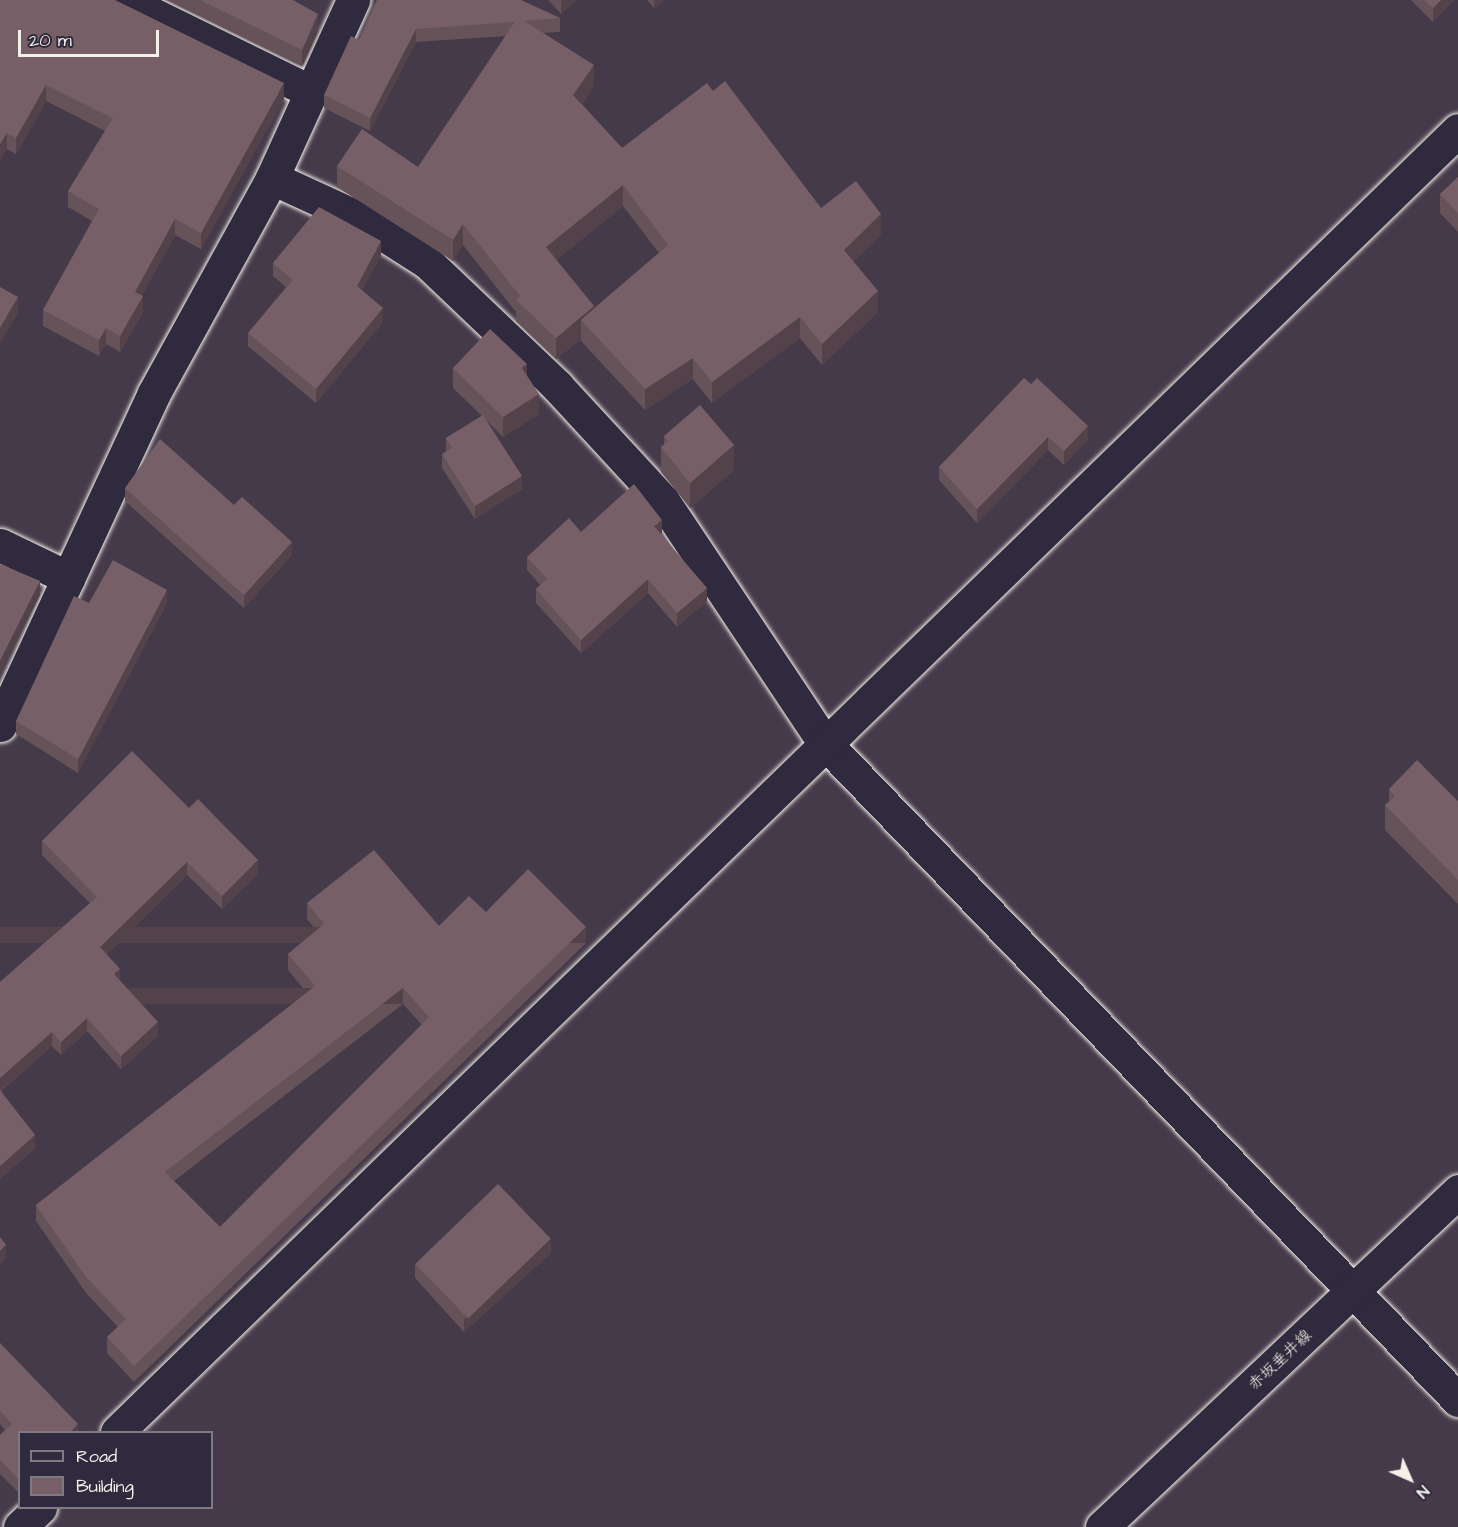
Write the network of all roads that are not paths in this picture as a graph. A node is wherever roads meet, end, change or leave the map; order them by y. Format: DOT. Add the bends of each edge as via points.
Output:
graph roads {
  1 [pos="124,0"];
  2 [pos="353,0"];
  3 [pos="312,92"];
  4 [pos="1458,130"];
  5 [pos="272,178"];
  6 [pos="0,545"];
  7 [pos="69,578"];
  8 [pos="0,725"];
  9 [pos="825,742"];
  10 [pos="1458,1191"];
  11 [pos="1353,1292"];
  12 [pos="1458,1400"];
  13 [pos="118,1431"];
  14 [pos="39,1509"];
  15 [pos="20,1527"];
  16 [pos="1102,1527"];
  1 -- 3 [label="street"];
  2 -- 3 [label="street"];
  3 -- 5 [label="street"];
  4 -- 9 [label="street"];
  5 -- 7 [label="street" via="154,393"];
  5 -- 9 [label="street" via="355,216 427,262 557,386 663,501"];
  6 -- 7 [label="street"];
  7 -- 8 [label="street"];
  9 -- 11 [label="street"];
  9 -- 13 [label="street"];
  10 -- 11 [label="street, 赤坂垂井線"];
  11 -- 12 [label="street"];
  11 -- 16 [label="street, 赤坂垂井線"];
  14 -- 15 [label="street"];
}
